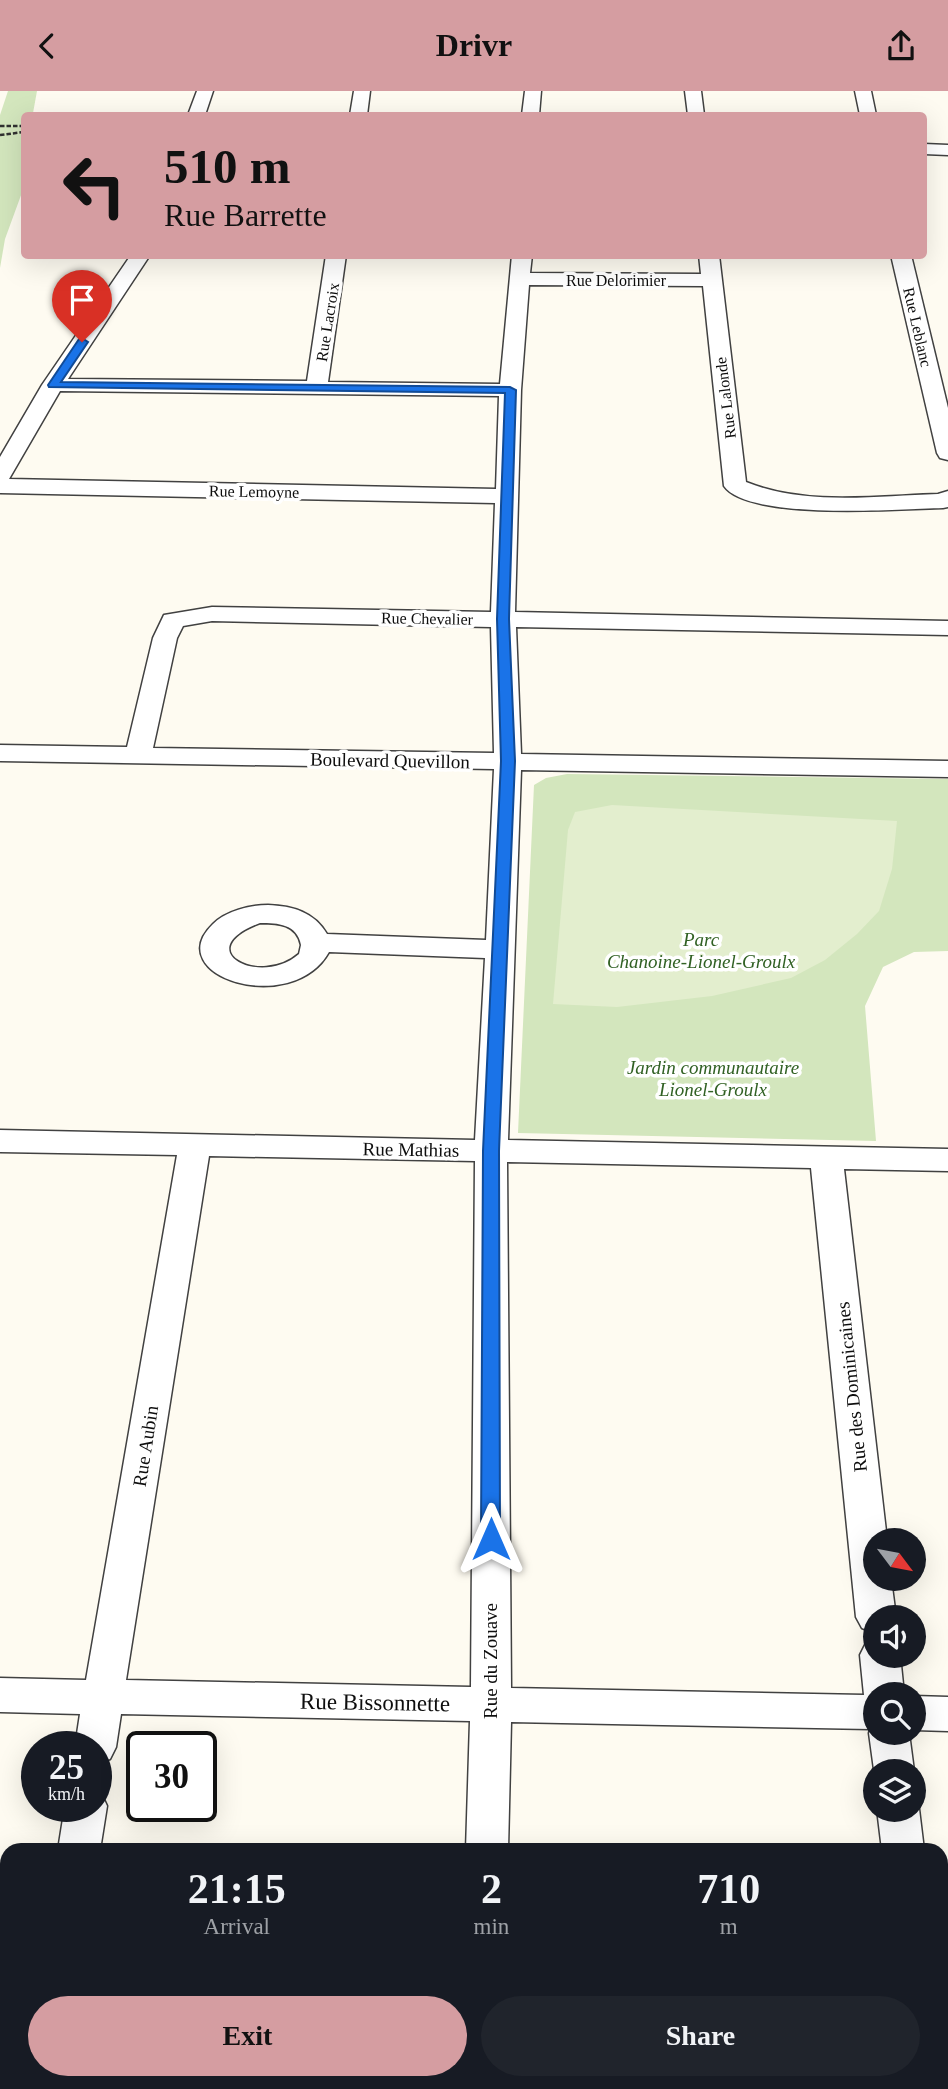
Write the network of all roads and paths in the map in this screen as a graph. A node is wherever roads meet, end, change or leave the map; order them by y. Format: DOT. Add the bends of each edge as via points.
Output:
graph roads {
  1 [pos="205,91"];
  2 [pos="362,91"];
  3 [pos="533,91"];
  4 [pos="693,91"];
  5 [pos="863,91"];
  6 [pos="199,112"];
  7 [pos="359,112"];
  8 [pos="531,112"];
  9 [pos="696,112"];
  10 [pos="867,112"];
  11 [pos="0,126"];
  12 [pos="21,127"];
  13 [pos="21,132"];
  14 [pos="927,133"];
  15 [pos="948,133"];
  16 [pos="0,135"];
  17 [pos="927,149"];
  18 [pos="948,150"];
  19 [pos="138,259"];
  20 [pos="336,259"];
  21 [pos="709,259"];
  22 [pos="902,259"];
  23 [pos="521,267"];
  24 [pos="711,280"];
  25 [pos="53,385"];
  26 [pos="317,389"];
  27 [pos="510,390"];
  28 [pos="947,445"];
  29 [pos="0,476"];
  30 [pos="0,486"];
  31 [pos="507,496"];
  32 [pos="948,498"];
  33 [pos="503,619"];
  34 [pos="948,628"];
  35 [pos="0,753"];
  36 [pos="138,755"];
  37 [pos="508,761"];
  38 [pos="948,769"];
  39 [pos="317,943"];
  40 [pos="500,949"];
  41 [pos="0,1141"];
  42 [pos="195,1145"];
  43 [pos="491,1151"];
  44 [pos="826,1158"];
  45 [pos="948,1160"];
  46 [pos="875,1605"];
  47 [pos="0,1695"];
  48 [pos="103,1697"];
  49 [pos="491,1705"];
  50 [pos="863,1712"];
  51 [pos="926,1713"];
  52 [pos="948,1714"];
  53 [pos="98,1731"];
  54 [pos="83,1822"];
  55 [pos="900,1822"];
  56 [pos="80,1843"];
  57 [pos="486,1843"];
  58 [pos="902,1843"];
  1 -- 6 [label="street"];
  2 -- 7 [label="street"];
  3 -- 8 [label="street"];
  4 -- 9 [label="street"];
  5 -- 10 [label="street"];
  11 -- 12 [label="path"];
  13 -- 16 [label="path"];
  14 -- 15 [label="street"];
  17 -- 18 [label="street"];
  19 -- 25 [label="street"];
  20 -- 26 [label="street, Rue Lacroix"];
  21 -- 24 [label="street, Rue Lalonde"];
  22 -- 28 [label="street, Rue Leblanc"];
  23 -- 24 [label="street, Rue Delorimier"];
  23 -- 27 [label="street, Rue du Zouave"];
  24 -- 32 [label="street, Rue Lalonde" via="735,487 787,504"];
  25 -- 26 [label="street"];
  25 -- 29 [label="street"];
  26 -- 27 [label="street"];
  27 -- 31 [label="street, Rue du Zouave"];
  30 -- 31 [label="street, Rue Lemoyne"];
  31 -- 33 [label="street, Rue du Zouave"];
  33 -- 34 [label="street, Rue Chevalier"];
  33 -- 36 [label="street, Rue Chevalier" via="212,614 173,621"];
  33 -- 37 [label="street, Rue du Zouave"];
  35 -- 36 [label="street, Boulevard Quevillon"];
  36 -- 37 [label="street, Boulevard Quevillon"];
  37 -- 38 [label="street, Boulevard Quevillon"];
  37 -- 40 [label="street, Rue du Zouave"];
  39 -- 40 [label="street"];
  40 -- 43 [label="street, Rue du Zouave"];
  41 -- 42 [label="street, Rue Mathias"];
  42 -- 43 [label="street, Rue Mathias"];
  42 -- 48 [label="street, Rue Aubin"];
  43 -- 44 [label="street, Rue Mathias"];
  43 -- 49 [label="street, Rue du Zouave"];
  44 -- 45 [label="street, Rue Mathias"];
  44 -- 46 [label="street, Rue des Dominicaines"];
  47 -- 48 [label="street, Rue Bissonnette"];
  48 -- 49 [label="street, Rue Bissonnette"];
  48 -- 53 [label="street, Rue Aubin"];
  49 -- 50 [label="street, Rue Bissonnette"];
  49 -- 57 [label="street, Rue du Zouave"];
  51 -- 52 [label="street"];
  54 -- 56 [label="street"];
  55 -- 58 [label="street"];
}
